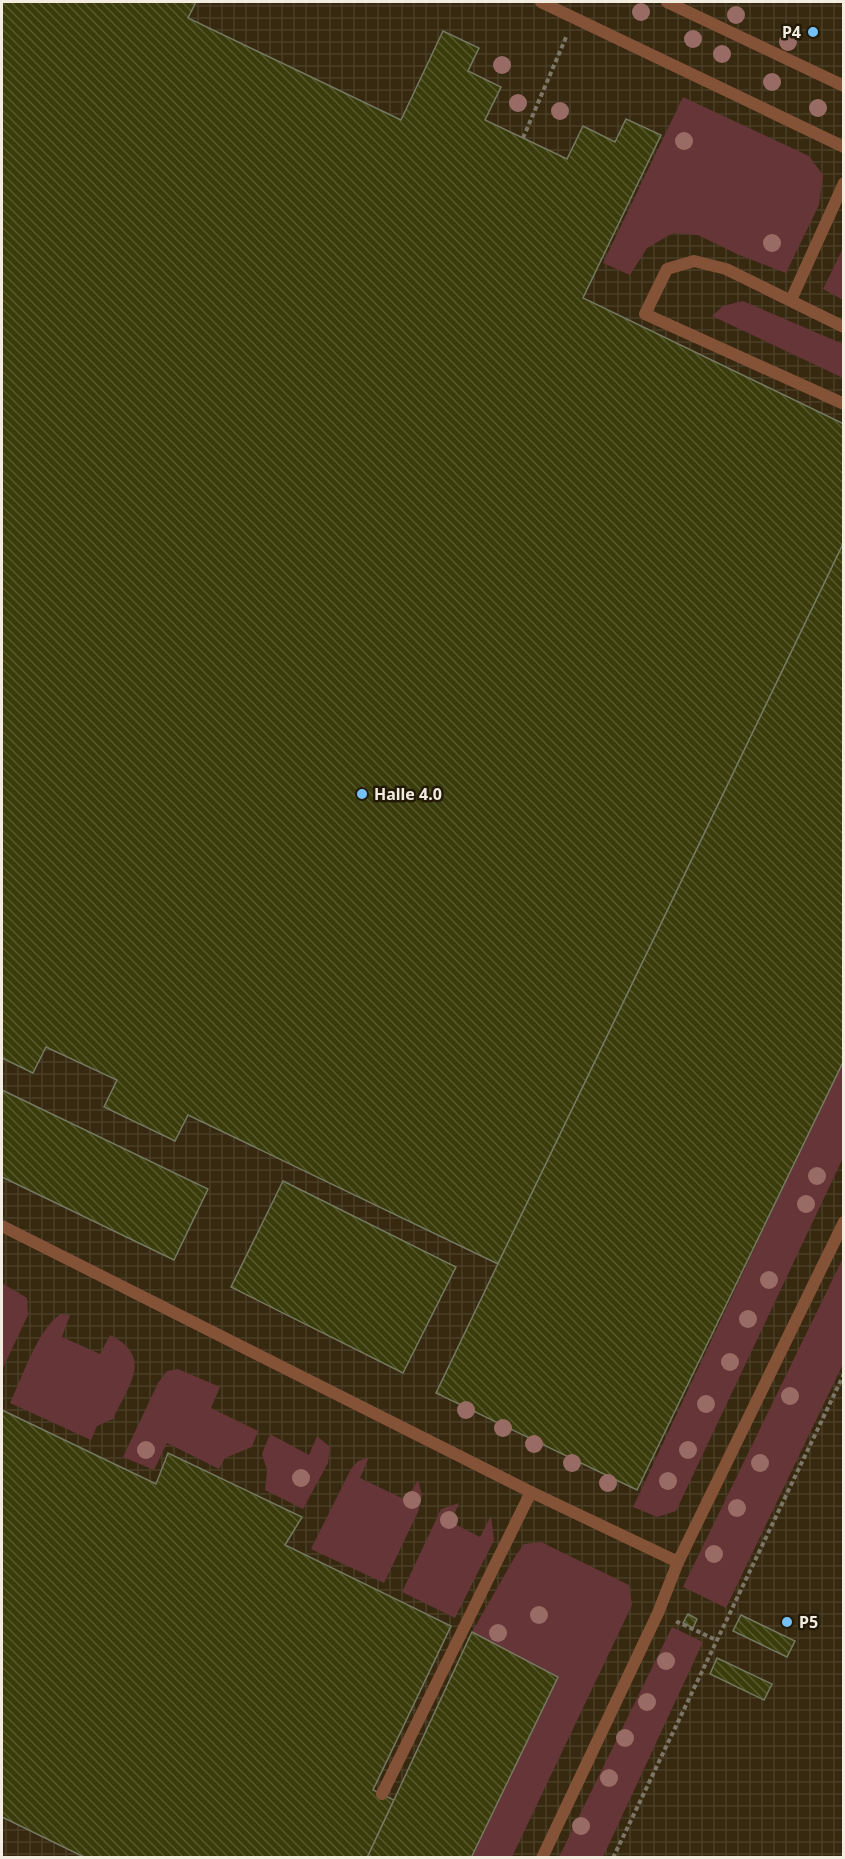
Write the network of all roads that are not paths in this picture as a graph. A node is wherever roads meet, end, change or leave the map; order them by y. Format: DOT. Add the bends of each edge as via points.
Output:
graph roads {
  1 [pos="541,2"];
  2 [pos="667,2"];
  3 [pos="843,86"];
  4 [pos="843,147"];
  5 [pos="843,183"];
  6 [pos="791,300"];
  7 [pos="843,327"];
  8 [pos="843,404"];
  9 [pos="843,1222"];
  10 [pos="2,1226"];
  11 [pos="531,1492"];
  12 [pos="678,1562"];
  13 [pos="382,1794"];
  14 [pos="542,1857"];
  1 -- 4 [label="lane"];
  2 -- 3 [label="lane"];
  5 -- 6 [label="lane"];
  6 -- 7 [label="lane"];
  6 -- 8 [label="lane" via="726,269 694,261 667,269 645,314"];
  9 -- 12 [label="lane"];
  10 -- 11 [label="lane"];
  11 -- 12 [label="lane"];
  11 -- 13 [label="lane"];
  12 -- 14 [label="lane" via="658,1613"];
}
